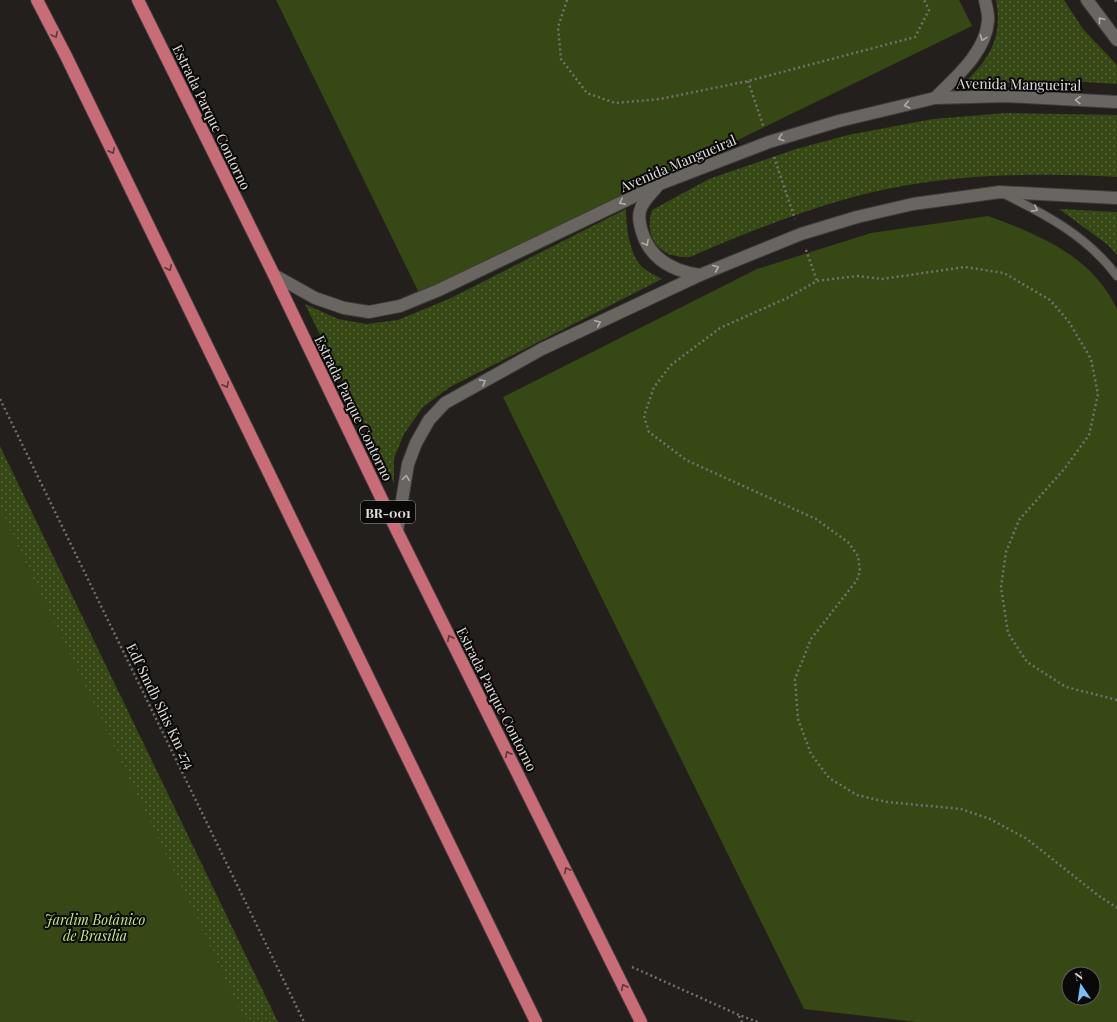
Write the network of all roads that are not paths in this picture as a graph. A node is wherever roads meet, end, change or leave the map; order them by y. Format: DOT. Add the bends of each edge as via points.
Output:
graph roads {
  1 [pos="36,0"];
  2 [pos="138,0"];
  3 [pos="985,0"];
  4 [pos="1087,0"];
  5 [pos="1117,40"];
  6 [pos="935,98"];
  7 [pos="1117,102"];
  8 [pos="660,184"];
  9 [pos="1000,192"];
  10 [pos="1117,198"];
  11 [pos="700,274"];
  12 [pos="274,275"];
  13 [pos="1117,276"];
  14 [pos="396,530"];
  15 [pos="536,1022"];
  16 [pos="641,1022"];
  1 -- 15 [label="highway, one-way" via="66,56"];
  2 -- 12 [label="highway, Estrada Parque Contorno / BR-001"];
  3 -- 6 [label="street, one-way" via="988,21 982,42 968,67"];
  5 -- 4 [label="street, one-way"];
  7 -- 6 [label="street, Avenida Mangueiral, one-way" via="1006,96"];
  6 -- 8 [label="street, Avenida Mangueiral, one-way" via="839,121 769,142"];
  8 -- 11 [label="street, one-way" via="640,209 639,218 644,238 659,260 684,273"];
  8 -- 12 [label="street, Avenida Mangueiral, one-way" via="440,290 400,306 369,312 344,308 315,298"];
  9 -- 10 [label="street"];
  11 -- 9 [label="street, one-way" via="801,234 857,217 913,204"];
  9 -- 13 [label="lane, one-way" via="1057,222 1105,261"];
  14 -- 11 [label="street, one-way" via="408,464 416,443 429,420 445,403 542,349"];
  12 -- 14 [label="highway, Estrada Parque Contorno / BR-001"];
  16 -- 14 [label="highway, Estrada Parque Contorno / BR-001, one-way"];
}
